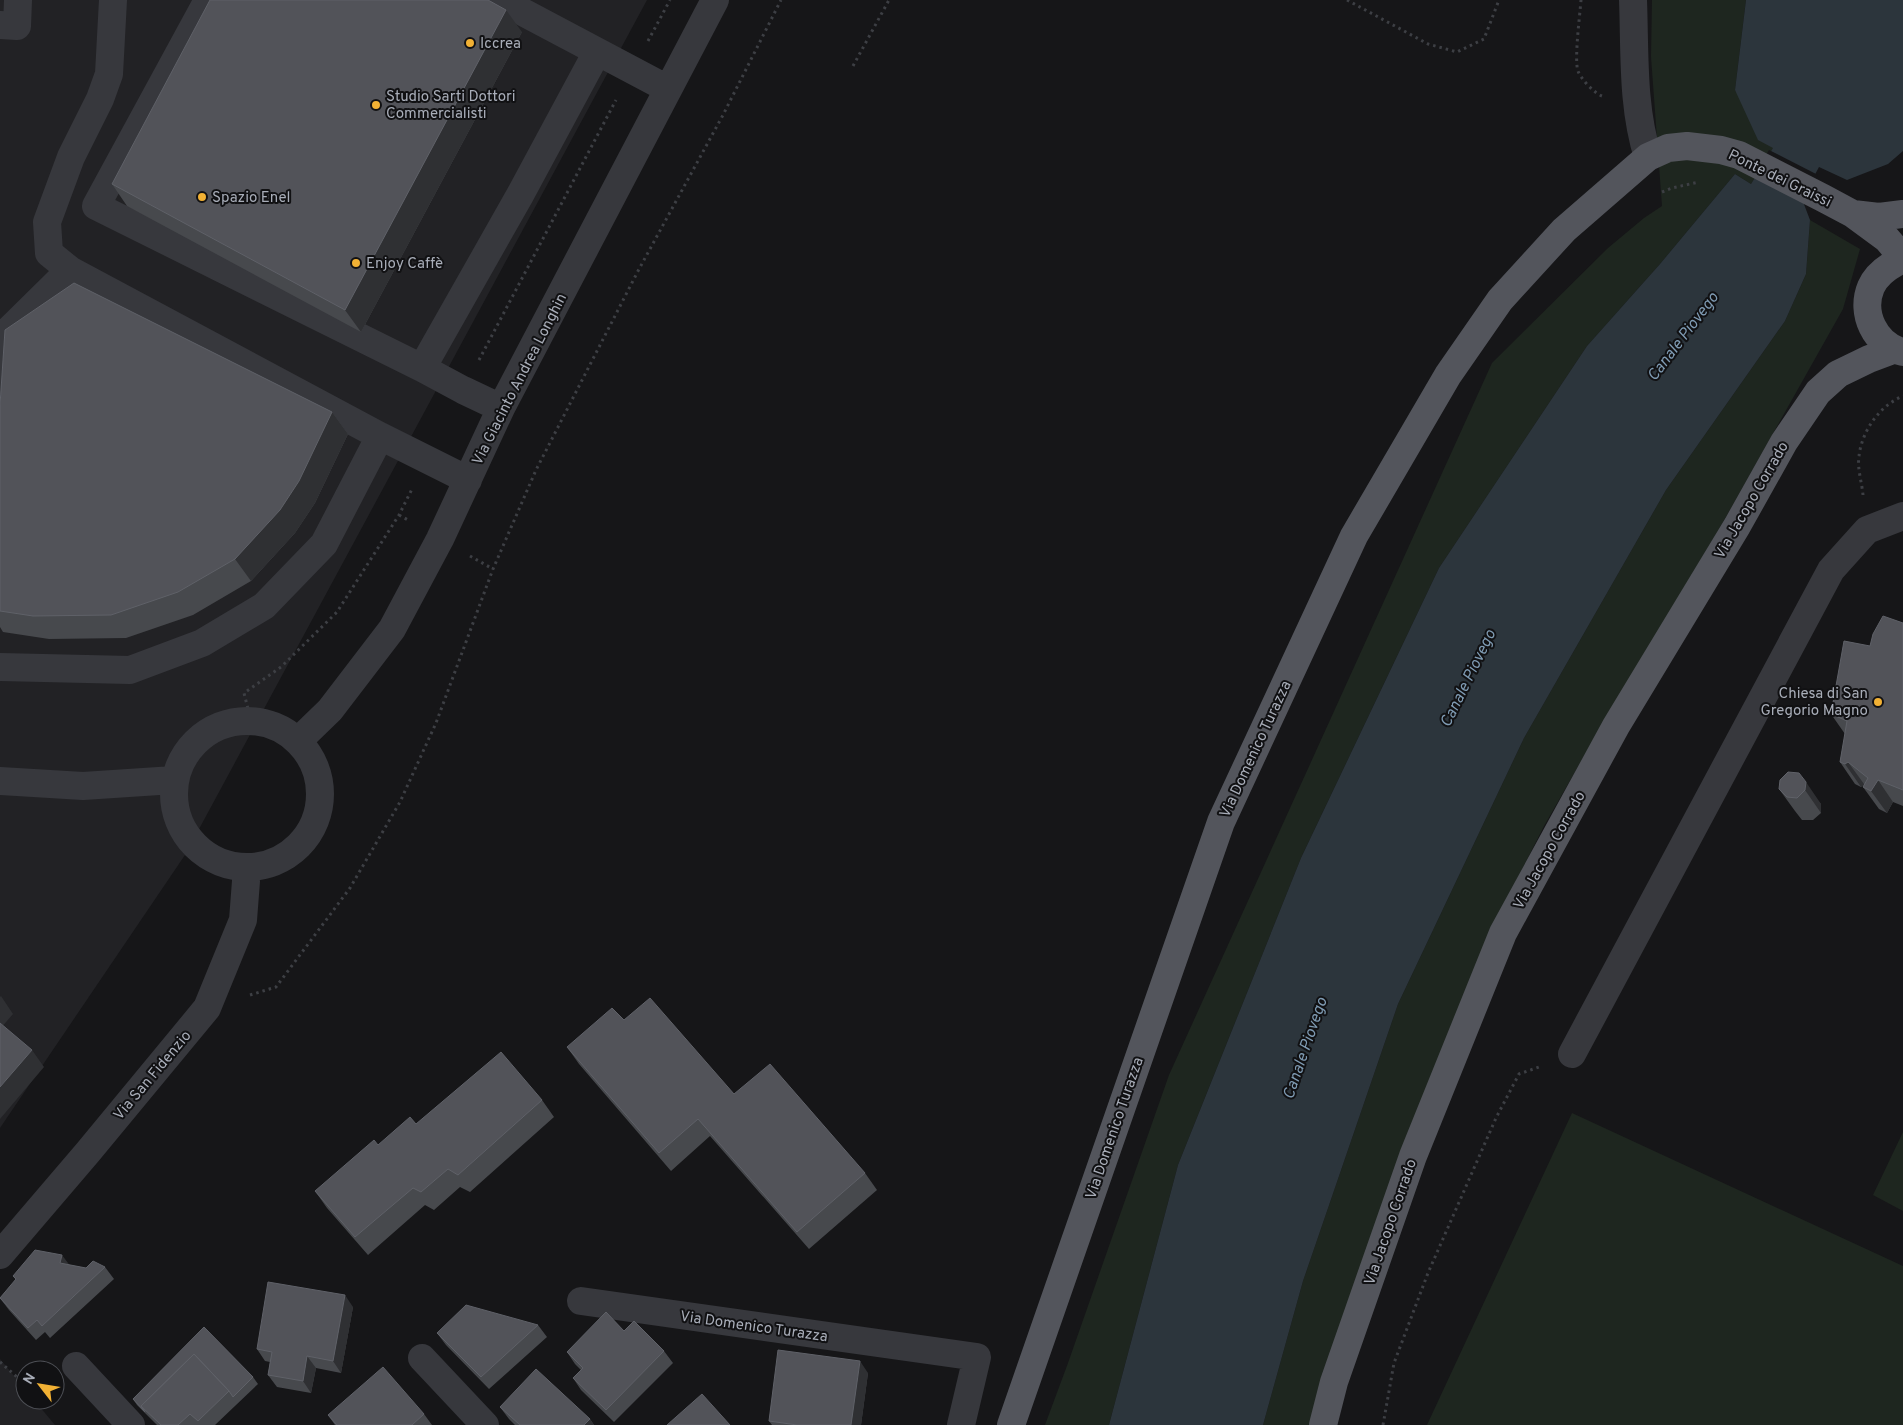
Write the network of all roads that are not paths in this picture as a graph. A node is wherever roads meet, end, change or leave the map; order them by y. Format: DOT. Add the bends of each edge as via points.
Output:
graph roads {
  1 [pos="18,0"];
  2 [pos="113,0"];
  3 [pos="208,0"];
  4 [pos="500,0"];
  5 [pos="715,0"];
  6 [pos="1633,0"];
  7 [pos="0,25"];
  8 [pos="597,52"];
  9 [pos="668,89"];
  10 [pos="1648,157"];
  11 [pos="1853,214"];
  12 [pos="1903,214"];
  13 [pos="1903,259"];
  14 [pos="70,270"];
  15 [pos="1898,351"];
  16 [pos="422,368"];
  17 [pos="2,404"];
  18 [pos="501,408"];
  19 [pos="380,436"];
  20 [pos="468,480"];
  21 [pos="1903,516"];
  22 [pos="0,667"];
  23 [pos="298,741"];
  24 [pos="174,780"];
  25 [pos="0,781"];
  26 [pos="247,868"];
  27 [pos="1572,1054"];
  28 [pos="0,1254"];
  29 [pos="581,1302"];
  30 [pos="422,1358"];
  31 [pos="76,1366"];
  32 [pos="482,1424"];
  33 [pos="131,1425"];
  34 [pos="961,1425"];
  35 [pos="1011,1425"];
  36 [pos="1322,1425"];
  1 -- 7 [label="street" via="17,26"];
  2 -- 14 [label="street" via="108,74 100,99 70,157 47,222 49,253"];
  3 -- 16 [label="street" via="96,206"];
  4 -- 8 [label="street"];
  5 -- 9 [label="street, Via Giacinto Andrea Longhin"];
  6 -- 10 [label="street" via="1641,135"];
  8 -- 9 [label="street"];
  8 -- 16 [label="street"];
  9 -- 18 [label="street, Via Giacinto Andrea Longhin"];
  10 -- 11 [label="main road, Ponte dei Graissi" via="1668,148 1686,146 1739,155"];
  10 -- 35 [label="main road, Via Domenico Turazza" via="1564,230 1500,300 1448,375 1354,536 1221,822"];
  11 -- 12 [label="main road, Ponte dei Graissi" via="1880,217"];
  11 -- 13 [label="main road, Ponte dei Graissi" via="1887,239"];
  13 -- 15 [label="main road, Ponte dei Graissi" via="1879,274 1871,286 1868,301 1873,329 1881,341"];
  14 -- 17 [label="street" via="4,335"];
  14 -- 19 [label="street"];
  15 -- 36 [label="main road, Via Jacopo Corrado" via="1868,359 1838,374 1818,392 1784,442 1616,726 1504,933 1413,1156"];
  16 -- 18 [label="street"];
  18 -- 20 [label="street, Via Giacinto Andrea Longhin"];
  19 -- 20 [label="street"];
  19 -- 22 [label="street" via="324,544 264,606 202,643 130,670"];
  20 -- 23 [label="street, Via Giacinto Andrea Longhin" via="392,629 330,710"];
  21 -- 27 [label="street" via="1867,530 1831,570"];
  23 -- 24 [label="street" via="276,726 250,721 225,724 202,736 184,755"];
  23 -- 26 [label="street" via="312,760 320,784 319,809 310,833 293,852 271,863"];
  24 -- 25 [label="street" via="83,786"];
  24 -- 26 [label="street" via="173,801 179,822 190,841 212,858"];
  26 -- 28 [label="street, Via San Fidenzio" via="243,920 207,1008"];
  29 -- 34 [label="street, Via Domenico Turazza" via="977,1357"];
  30 -- 32 [label="street"];
  31 -- 33 [label="street"];
}
